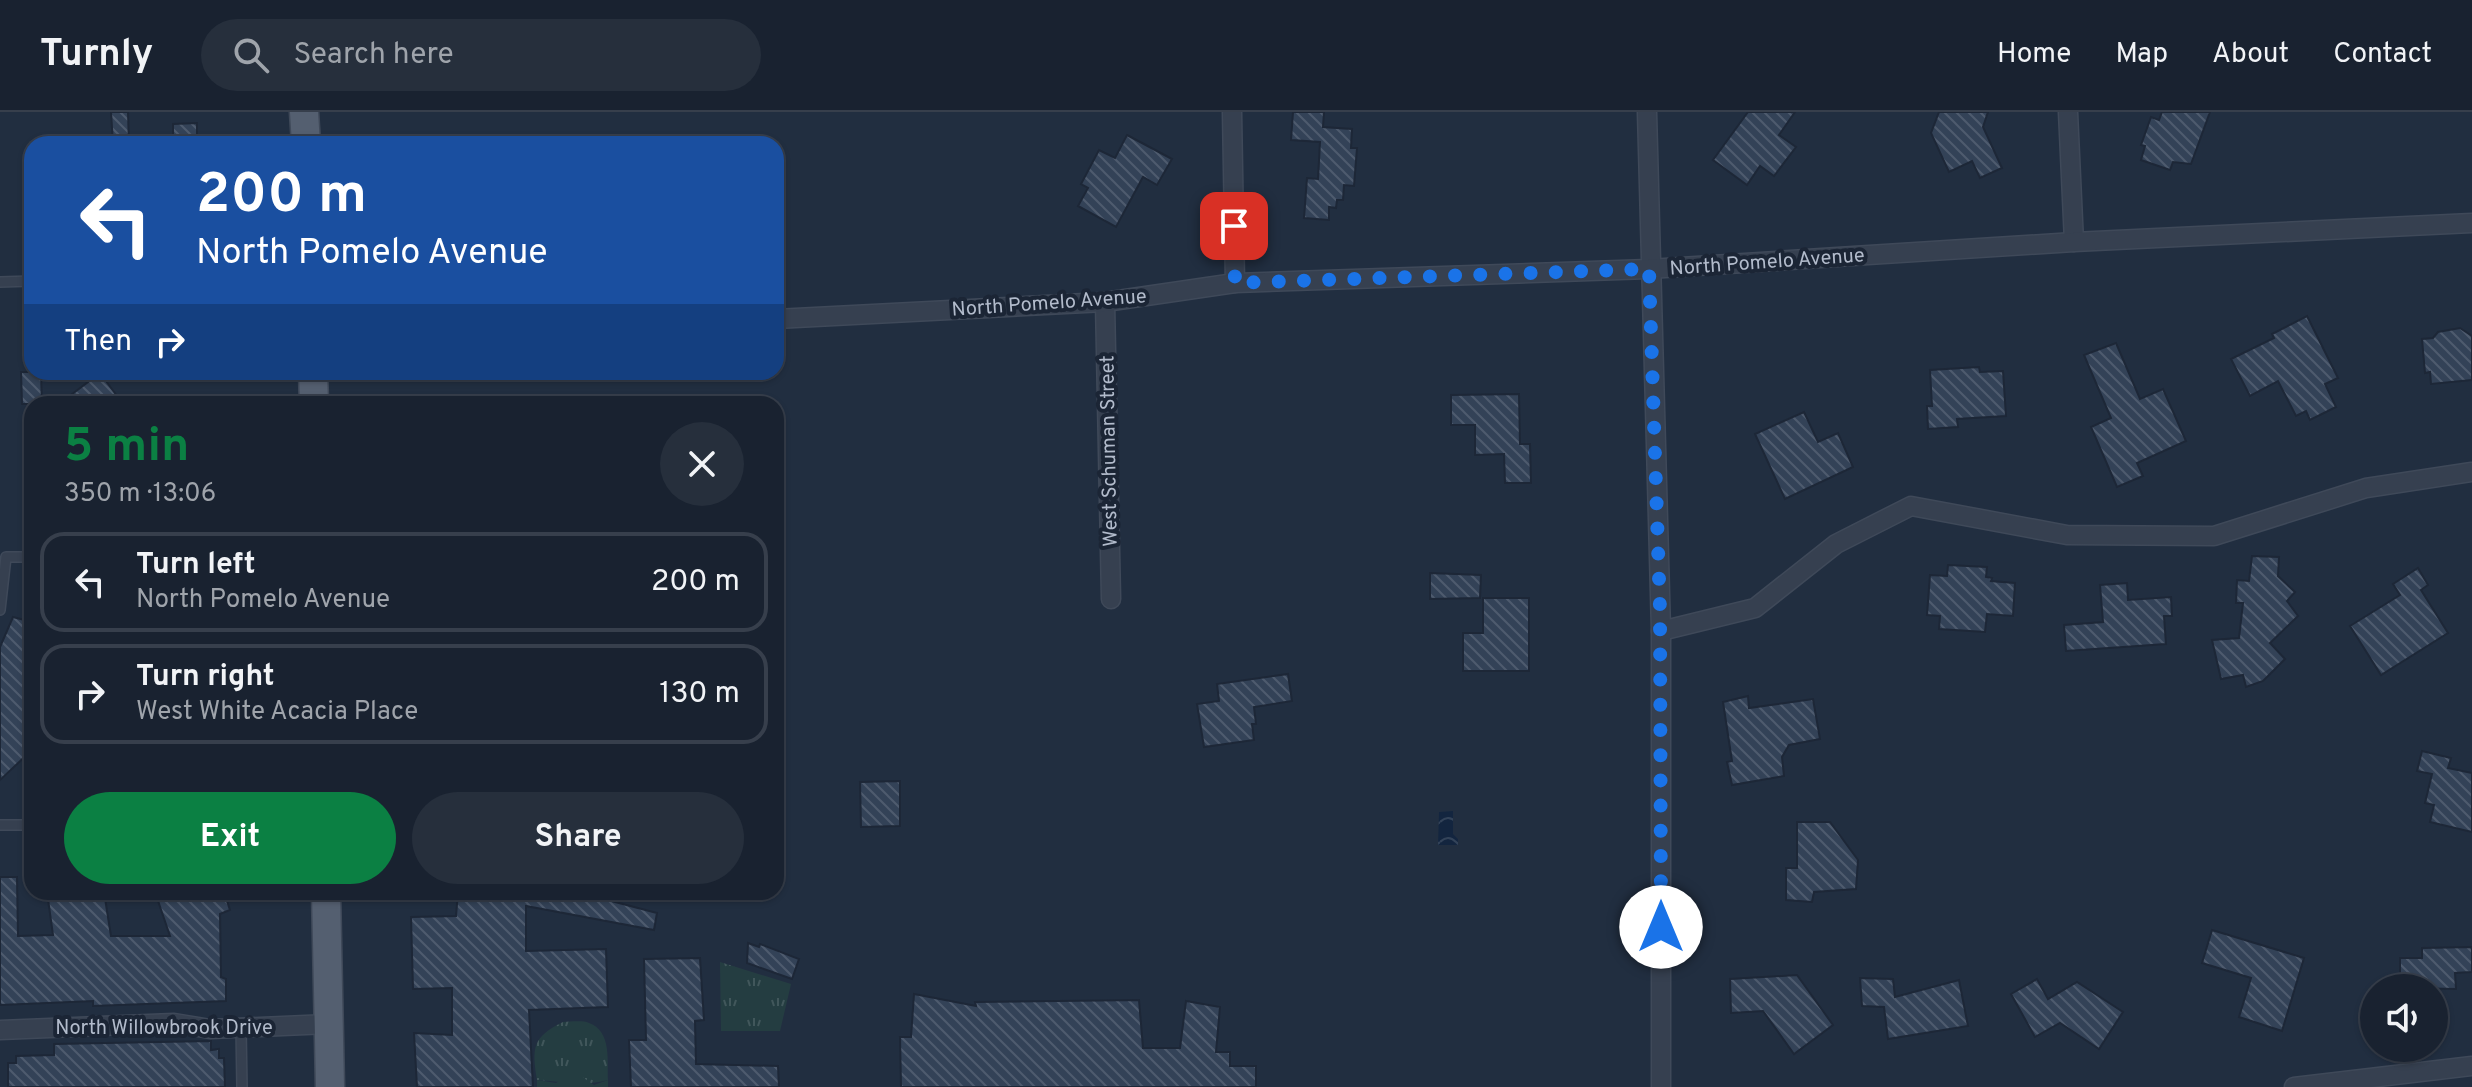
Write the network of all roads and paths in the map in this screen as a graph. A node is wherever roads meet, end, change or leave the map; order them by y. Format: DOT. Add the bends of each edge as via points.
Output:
graph roads {
  1 [pos="304,112"];
  2 [pos="1232,112"];
  3 [pos="1647,112"];
  4 [pos="2068,112"];
  5 [pos="306,136"];
  6 [pos="2472,223"];
  7 [pos="2074,242"];
  8 [pos="1649,269"];
  9 [pos="24,281"];
  10 [pos="0,282"];
  11 [pos="1235,283"];
  12 [pos="1105,302"];
  13 [pos="784,319"];
  14 [pos="2472,472"];
  15 [pos="24,557"];
  16 [pos="1111,599"];
  17 [pos="0,610"];
  18 [pos="1661,631"];
  19 [pos="0,825"];
  20 [pos="24,825"];
  21 [pos="326,900"];
  22 [pos="329,1024"];
  23 [pos="241,1028"];
  24 [pos="0,1030"];
  25 [pos="2472,1066"];
  26 [pos="242,1087"];
  27 [pos="330,1087"];
  28 [pos="1661,1087"];
  29 [pos="2294,1087"];
  1 -- 5 [label="main road"];
  2 -- 11 [label="street"];
  3 -- 8 [label="street"];
  4 -- 7 [label="street"];
  6 -- 7 [label="street, North Pomelo Avenue"];
  7 -- 8 [label="street, North Pomelo Avenue"];
  8 -- 11 [label="street, North Pomelo Avenue"];
  8 -- 18 [label="street"];
  9 -- 10 [label="lane"];
  11 -- 12 [label="street, North Pomelo Avenue"];
  12 -- 13 [label="street, North Pomelo Avenue"];
  12 -- 16 [label="street, West Schuman Street"];
  14 -- 18 [label="street" via="2366,488 2214,536 2067,535 1911,506 1836,544 1755,608"];
  15 -- 17 [label="lane" via="6,557"];
  18 -- 28 [label="street"];
  19 -- 20 [label="lane"];
  21 -- 22 [label="main road"];
  22 -- 23 [label="street, North Willowbrook Drive"];
  22 -- 27 [label="main road"];
  23 -- 24 [label="street, North Willowbrook Drive" via="174,1023"];
  23 -- 26 [label="lane"];
  25 -- 29 [label="street"];
}
